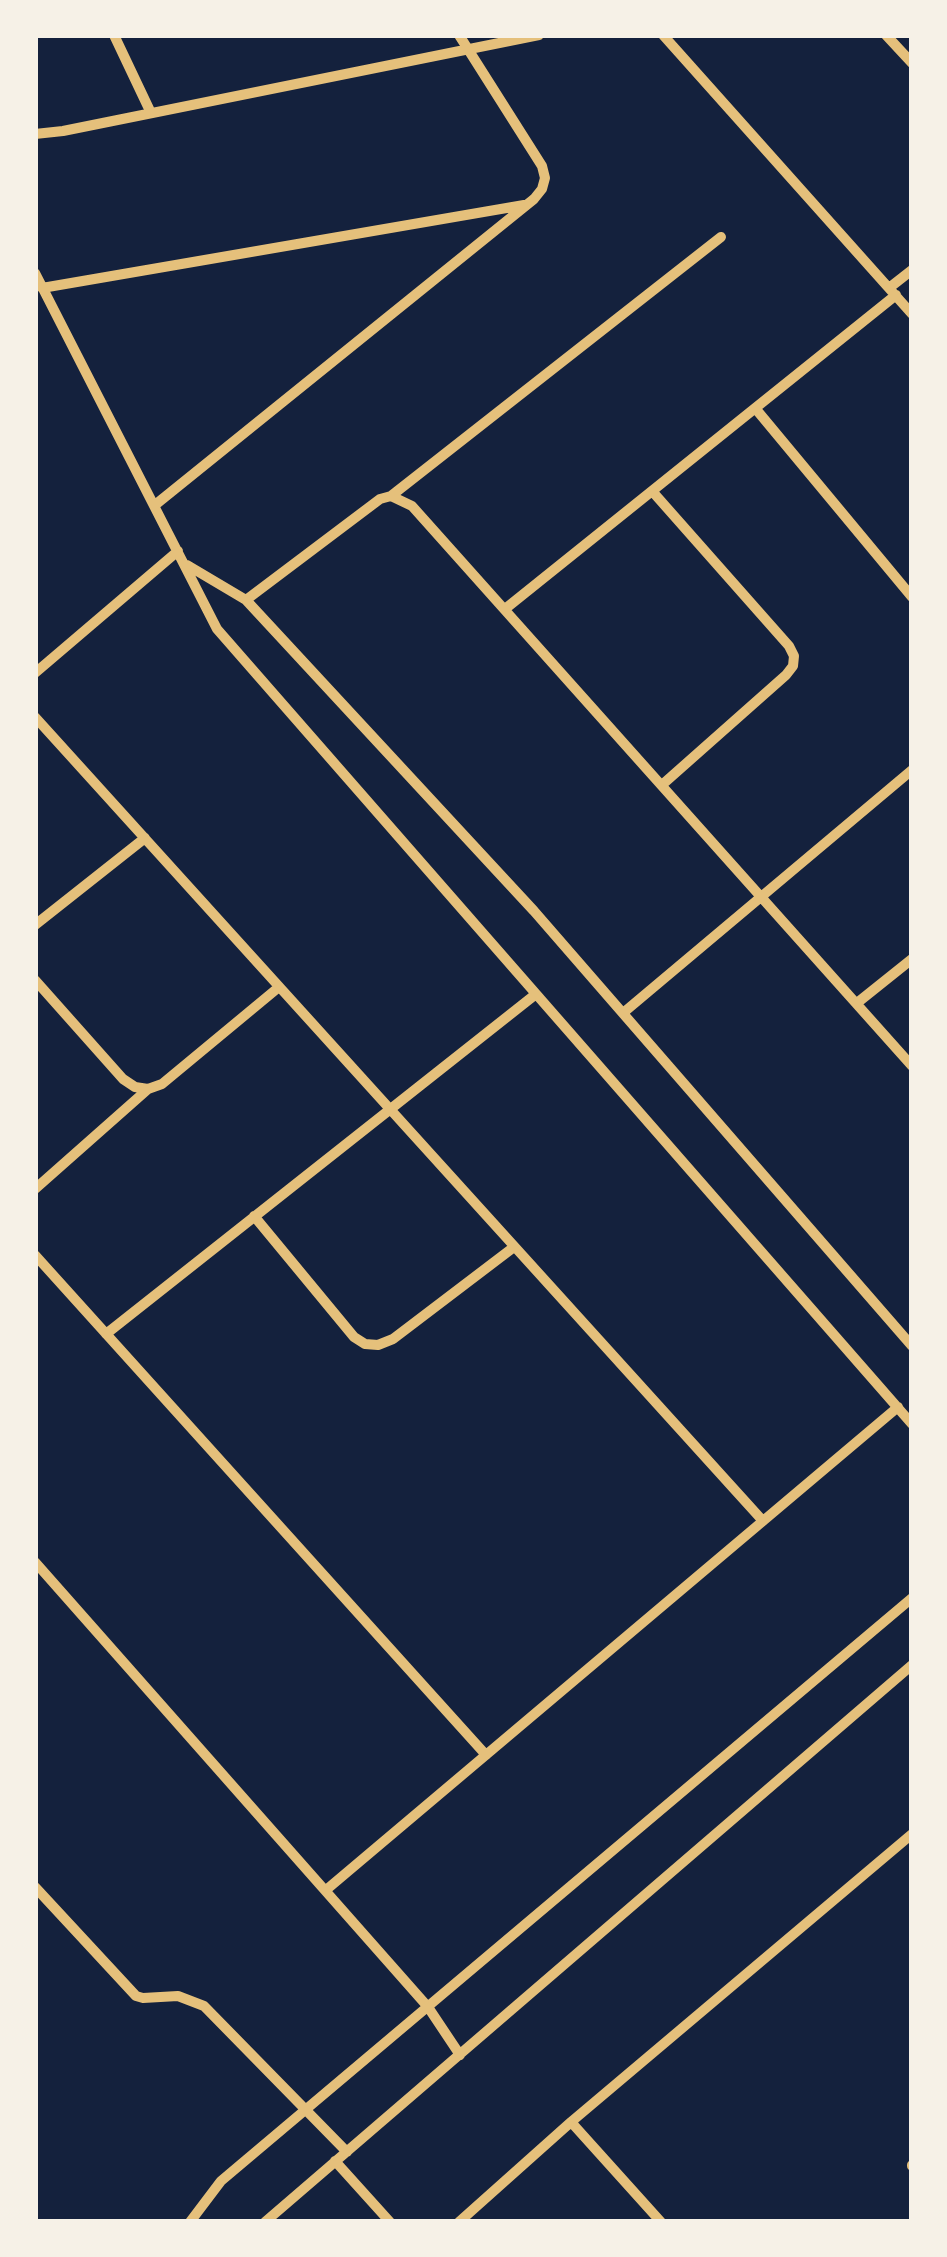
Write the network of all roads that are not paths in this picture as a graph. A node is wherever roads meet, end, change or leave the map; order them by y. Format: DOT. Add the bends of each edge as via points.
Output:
graph roads {
  1 [pos="114,35"];
  2 [pos="459,35"];
  3 [pos="539,35"];
  4 [pos="664,35"];
  5 [pos="886,35"];
  6 [pos="470,49"];
  7 [pos="912,64"];
  8 [pos="150,113"];
  9 [pos="35,134"];
  10 [pos="528,204"];
  11 [pos="721,238"];
  12 [pos="912,270"];
  13 [pos="35,273"];
  14 [pos="42,288"];
  15 [pos="892,292"];
  16 [pos="912,314"];
  17 [pos="755,408"];
  18 [pos="652,491"];
  19 [pos="391,496"];
  20 [pos="155,505"];
  21 [pos="178,551"];
  22 [pos="186,565"];
  23 [pos="912,597"];
  24 [pos="246,600"];
  25 [pos="505,609"];
  26 [pos="35,672"];
  27 [pos="35,717"];
  28 [pos="912,770"];
  29 [pos="662,784"];
  30 [pos="145,838"];
  31 [pos="763,896"];
  32 [pos="35,926"];
  33 [pos="912,959"];
  34 [pos="35,980"];
  35 [pos="280,987"];
  36 [pos="536,994"];
  37 [pos="857,1003"];
  38 [pos="623,1013"];
  39 [pos="912,1066"];
  40 [pos="148,1088"];
  41 [pos="388,1108"];
  42 [pos="35,1189"];
  43 [pos="254,1216"];
  44 [pos="514,1247"];
  45 [pos="35,1255"];
  46 [pos="106,1334"];
  47 [pos="912,1346"];
  48 [pos="898,1407"];
  49 [pos="912,1424"];
  50 [pos="763,1521"];
  51 [pos="35,1562"];
  52 [pos="912,1598"];
  53 [pos="912,1665"];
  54 [pos="486,1755"];
  55 [pos="912,1834"];
  56 [pos="35,1888"];
  57 [pos="326,1890"];
  58 [pos="428,2006"];
  59 [pos="460,2055"];
  60 [pos="306,2112"];
  61 [pos="570,2122"];
  62 [pos="347,2152"];
  63 [pos="335,2161"];
  64 [pos="190,2222"];
  65 [pos="265,2222"];
  66 [pos="390,2222"];
  67 [pos="459,2222"];
  68 [pos="661,2222"];
  1 -- 8 [label="street"];
  2 -- 6 [label="street"];
  3 -- 6 [label="street"];
  4 -- 15 [label="street"];
  5 -- 7 [label="street"];
  6 -- 8 [label="street"];
  6 -- 10 [label="street" via="542,166 542,188"];
  8 -- 9 [label="street"];
  10 -- 14 [label="street"];
  10 -- 20 [label="street"];
  11 -- 19 [label="street"];
  12 -- 15 [label="street"];
  13 -- 14 [label="street"];
  14 -- 20 [label="street"];
  15 -- 16 [label="street"];
  15 -- 17 [label="street"];
  17 -- 18 [label="street"];
  17 -- 23 [label="street"];
  18 -- 25 [label="street"];
  18 -- 29 [label="street" via="794,656 786,675"];
  19 -- 24 [label="street"];
  19 -- 25 [label="street" via="412,506"];
  20 -- 21 [label="street"];
  21 -- 22 [label="street"];
  21 -- 26 [label="street"];
  22 -- 24 [label="street"];
  22 -- 36 [label="street" via="218,629"];
  24 -- 38 [label="street"];
  25 -- 29 [label="street"];
  27 -- 30 [label="street"];
  28 -- 31 [label="street"];
  29 -- 31 [label="street"];
  30 -- 32 [label="street"];
  30 -- 35 [label="street"];
  31 -- 37 [label="street"];
  31 -- 38 [label="street"];
  33 -- 37 [label="street"];
  34 -- 40 [label="street" via="123,1079"];
  35 -- 40 [label="street" via="162,1084"];
  35 -- 41 [label="street"];
  36 -- 41 [label="street"];
  36 -- 48 [label="street"];
  37 -- 39 [label="street"];
  38 -- 47 [label="street"];
  40 -- 42 [label="street"];
  41 -- 43 [label="street"];
  41 -- 44 [label="street"];
  43 -- 44 [label="street" via="365,1344 393,1339"];
  43 -- 46 [label="street"];
  44 -- 50 [label="street"];
  45 -- 46 [label="street"];
  46 -- 54 [label="street"];
  48 -- 49 [label="street"];
  48 -- 50 [label="street"];
  50 -- 54 [label="street"];
  51 -- 57 [label="street"];
  52 -- 58 [label="street"];
  53 -- 59 [label="street"];
  54 -- 57 [label="street"];
  55 -- 61 [label="street"];
  56 -- 60 [label="street" via="128,1990 204,2006"];
  57 -- 58 [label="street"];
  58 -- 59 [label="street"];
  58 -- 60 [label="street"];
  59 -- 62 [label="street"];
  60 -- 62 [label="street"];
  60 -- 64 [label="street" via="221,2181"];
  61 -- 67 [label="street"];
  61 -- 68 [label="street"];
  62 -- 63 [label="street"];
  63 -- 65 [label="street"];
  63 -- 66 [label="street"];
}
